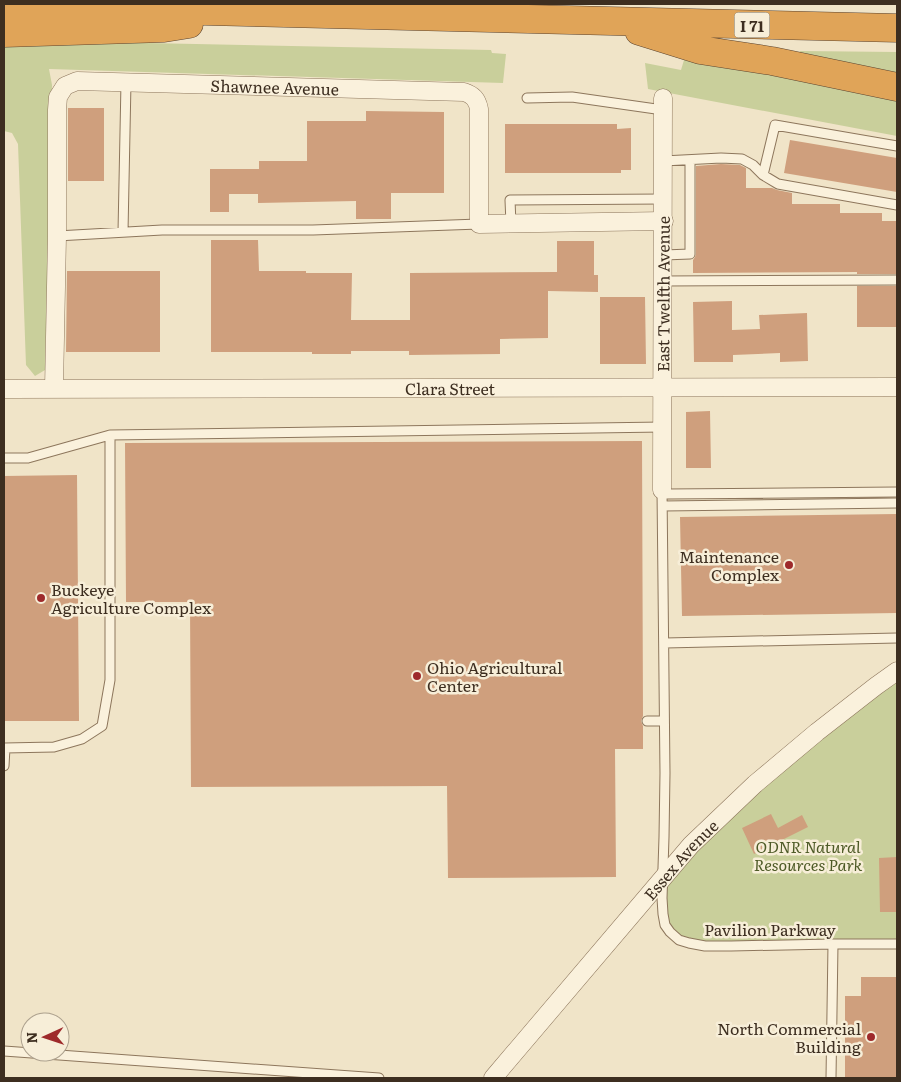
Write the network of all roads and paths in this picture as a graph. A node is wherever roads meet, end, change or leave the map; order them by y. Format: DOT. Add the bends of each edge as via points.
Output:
graph roads {
  1 [pos="4,6"];
  2 [pos="256,12"];
  3 [pos="607,21"];
  4 [pos="897,28"];
  5 [pos="4,33"];
  6 [pos="126,82"];
  7 [pos="897,87"];
  8 [pos="527,98"];
  9 [pos="663,104"];
  10 [pos="897,146"];
  11 [pos="690,160"];
  12 [pos="663,161"];
  13 [pos="763,175"];
  14 [pos="664,199"];
  15 [pos="897,205"];
  16 [pos="664,221"];
  17 [pos="479,224"];
  18 [pos="511,224"];
  19 [pos="123,232"];
  20 [pos="57,236"];
  21 [pos="664,255"];
  22 [pos="664,280"];
  23 [pos="897,280"];
  24 [pos="897,387"];
  25 [pos="54,388"];
  26 [pos="663,388"];
  27 [pos="4,389"];
  28 [pos="663,427"];
  29 [pos="110,435"];
  30 [pos="4,458"];
  31 [pos="897,492"];
  32 [pos="662,498"];
  33 [pos="897,503"];
  34 [pos="897,638"];
  35 [pos="665,643"];
  36 [pos="897,671"];
  37 [pos="647,721"];
  38 [pos="664,721"];
  39 [pos="4,748"];
  40 [pos="4,766"];
  41 [pos="662,881"];
  42 [pos="833,944"];
  43 [pos="897,944"];
  44 [pos="4,1051"];
  45 [pos="379,1078"];
  46 [pos="492,1078"];
  47 [pos="831,1078"];
  1 -- 2 [label="highway, I 71"];
  2 -- 3 [label="highway, I 71"];
  2 -- 5 [label="highway" via="164,28"];
  3 -- 4 [label="highway, I 71"];
  3 -- 7 [label="highway" via="700,50"];
  6 -- 17 [label="street, Shawnee Avenue" via="464,92 472,95 479,109"];
  6 -- 19 [label="lane"];
  6 -- 20 [label="street, Shawnee Avenue" via="77,81 65,86 58,97"];
  8 -- 9 [label="lane" via="572,97"];
  9 -- 12 [label="street, East Twelfth Avenue"];
  10 -- 13 [label="lane" via="775,125"];
  11 -- 12 [label="lane"];
  11 -- 13 [label="lane" via="742,159"];
  11 -- 21 [label="lane" via="690,254"];
  12 -- 14 [label="street, East Twelfth Avenue"];
  13 -- 15 [label="lane" via="778,184"];
  14 -- 16 [label="street, East Twelfth Avenue"];
  14 -- 18 [label="lane" via="510,200"];
  16 -- 18 [label="street"];
  16 -- 21 [label="street, East Twelfth Avenue"];
  17 -- 18 [label="street"];
  17 -- 19 [label="lane"];
  19 -- 20 [label="lane"];
  20 -- 25 [label="street, Shawnee Avenue"];
  21 -- 22 [label="street, East Twelfth Avenue"];
  22 -- 23 [label="lane"];
  22 -- 26 [label="street, East Twelfth Avenue"];
  24 -- 26 [label="street, Clara Street"];
  25 -- 26 [label="street, Clara Street"];
  25 -- 27 [label="street, Clara Street"];
  26 -- 28 [label="street, East Twelfth Avenue"];
  28 -- 29 [label="lane"];
  28 -- 32 [label="street, East Twelfth Avenue"];
  29 -- 30 [label="lane" via="28,458"];
  29 -- 39 [label="lane" via="110,680 102,726 82,739 54,747"];
  31 -- 32 [label="lane" via="668,494"];
  32 -- 33 [label="lane"];
  32 -- 35 [label="lane, Pavilion Parkway"];
  34 -- 35 [label="lane"];
  35 -- 38 [label="lane, Pavilion Parkway"];
  36 -- 41 [label="street, Essex Avenue" via="816,732 755,784 691,845"];
  37 -- 38 [label="lane"];
  38 -- 41 [label="lane, Pavilion Parkway"];
  39 -- 40 [label="lane"];
  41 -- 42 [label="lane, Pavilion Parkway" via="665,925 679,940 689,944"];
  41 -- 46 [label="street, Essex Avenue"];
  42 -- 43 [label="lane, Pavilion Parkway"];
  42 -- 47 [label="lane"];
  44 -- 45 [label="lane"];
}
